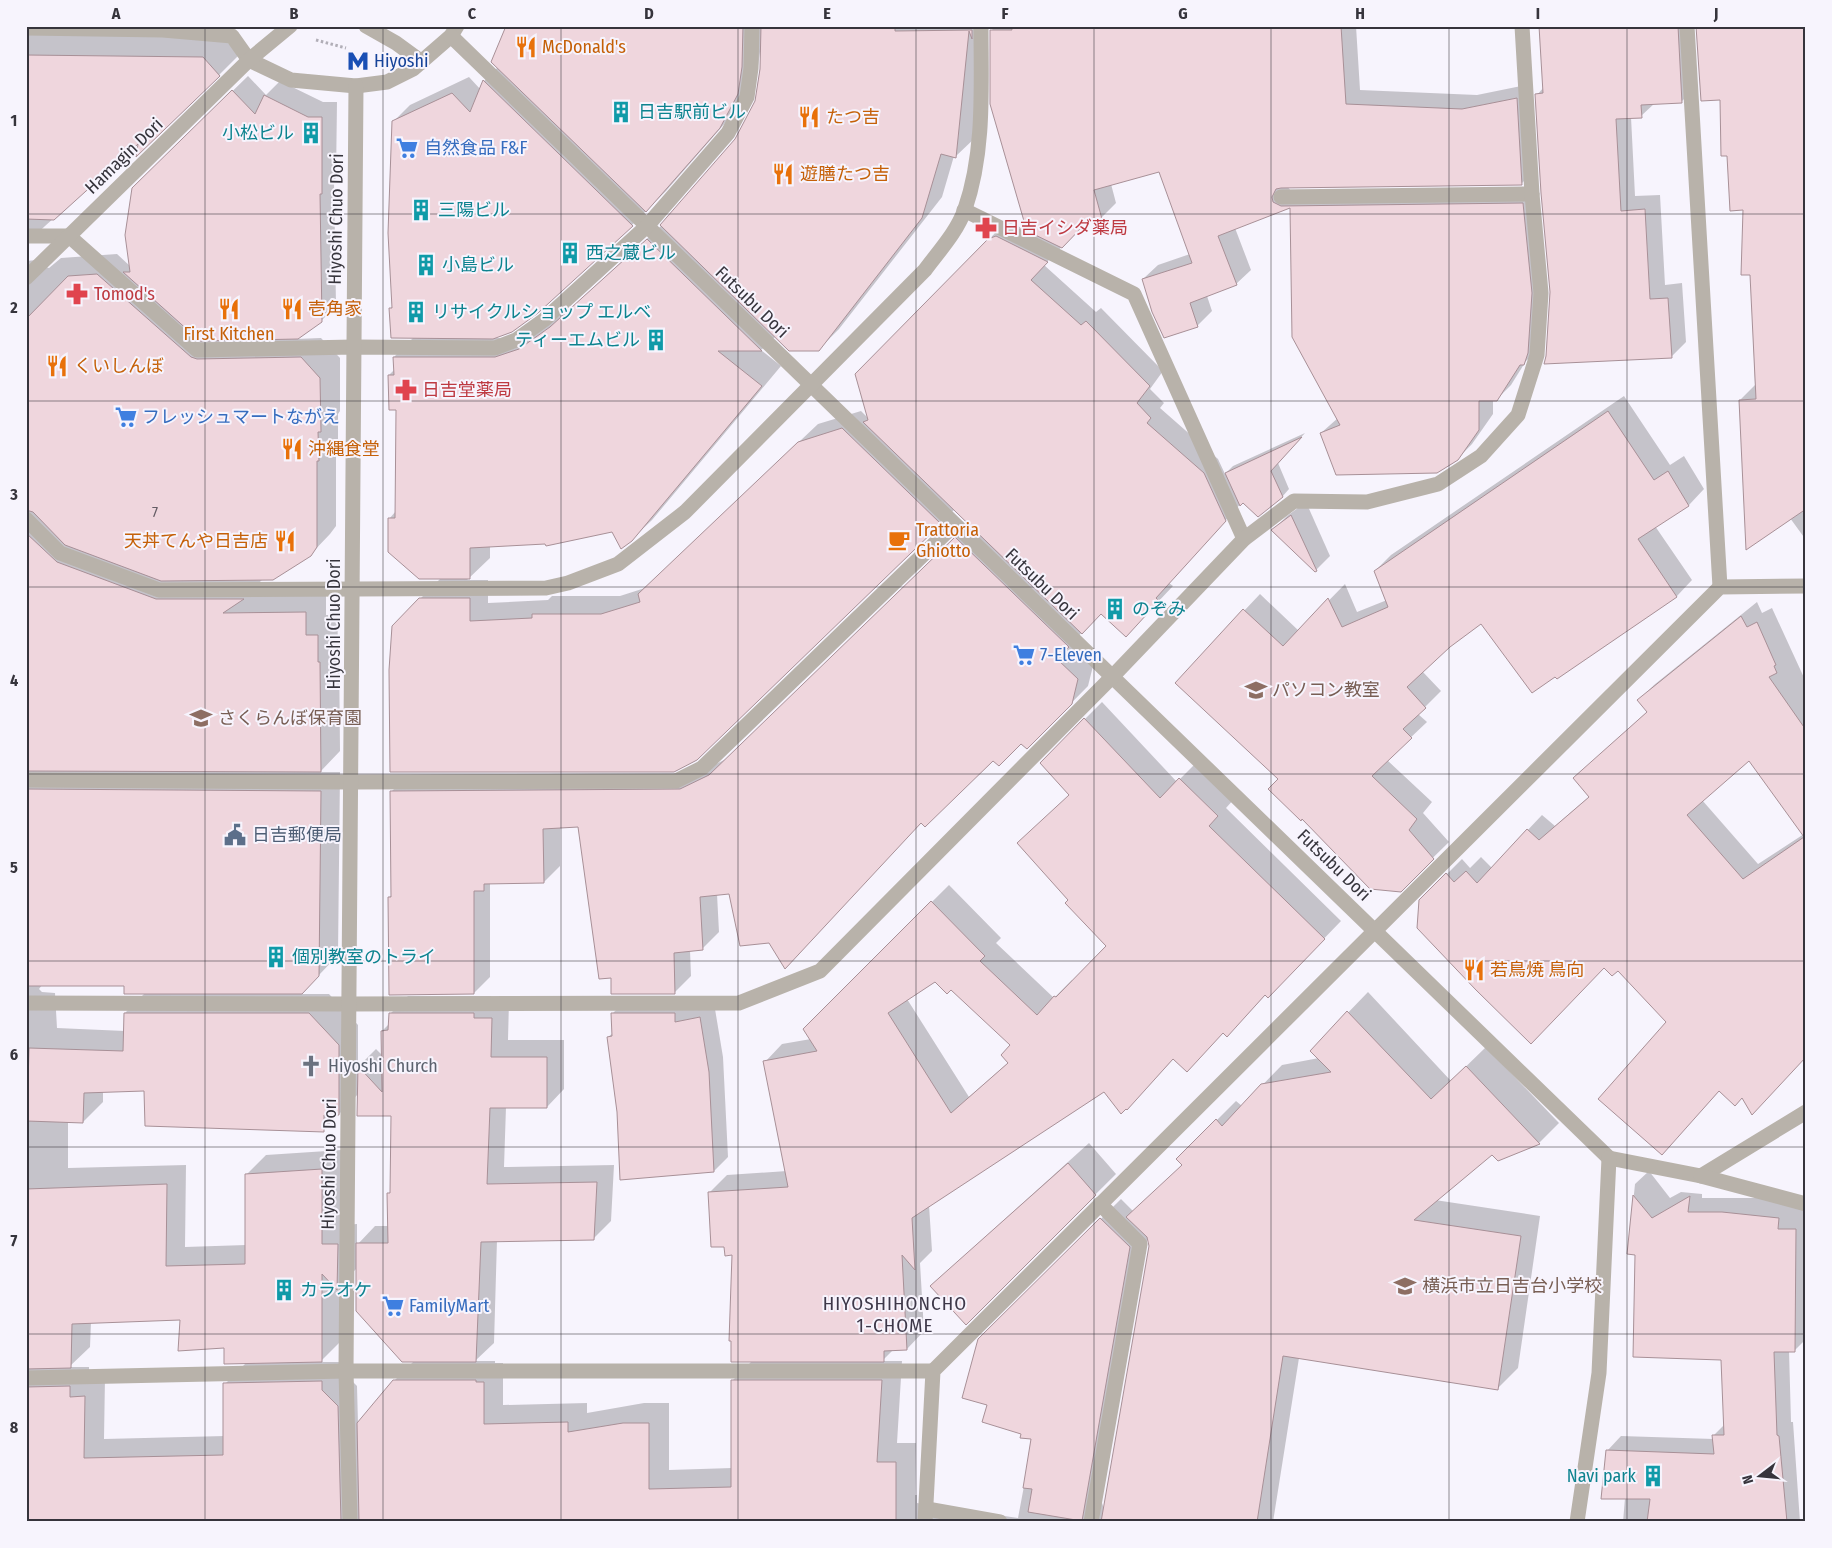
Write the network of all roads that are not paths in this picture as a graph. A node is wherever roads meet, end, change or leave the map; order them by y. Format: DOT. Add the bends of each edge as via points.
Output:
graph roads {
  1 [pos="290,26"];
  2 [pos="366,26"];
  3 [pos="752,26"];
  4 [pos="981,26"];
  5 [pos="1522,26"];
  6 [pos="1687,26"];
  7 [pos="26,28"];
  8 [pos="454,31"];
  9 [pos="249,60"];
  10 [pos="422,62"];
  11 [pos="356,86"];
  12 [pos="1532,194"];
  13 [pos="1281,197"];
  14 [pos="964,210"];
  15 [pos="647,226"];
  16 [pos="26,236"];
  17 [pos="69,236"];
  18 [pos="26,278"];
  19 [pos="354,347"];
  20 [pos="810,384"];
  21 [pos="26,519"];
  22 [pos="954,525"];
  23 [pos="1244,539"];
  24 [pos="1806,586"];
  25 [pos="1720,587"];
  26 [pos="353,588"];
  27 [pos="1112,677"];
  28 [pos="26,780"];
  29 [pos="351,782"];
  30 [pos="1376,930"];
  31 [pos="26,1003"];
  32 [pos="350,1004"];
  33 [pos="1806,1112"];
  34 [pos="1609,1158"];
  35 [pos="1701,1176"];
  36 [pos="1100,1204"];
  37 [pos="1806,1204"];
  38 [pos="346,1371"];
  39 [pos="933,1371"];
  40 [pos="26,1378"];
  41 [pos="926,1515"];
  42 [pos="350,1522"];
  43 [pos="1000,1522"];
  44 [pos="1091,1522"];
  45 [pos="1577,1522"];
  1 -- 9 [label="street, Hamagin Dori"];
  2 -- 10 [label="street"];
  3 -- 15 [label="street" via="747,97 728,133"];
  4 -- 14 [label="street" via="980,122 975,168"];
  5 -- 12 [label="street"];
  6 -- 25 [label="street"];
  7 -- 9 [label="street" via="163,30 232,36"];
  8 -- 10 [label="street"];
  8 -- 15 [label="street, Futsubu Dori"];
  9 -- 11 [label="street" via="291,80"];
  9 -- 17 [label="street, Hamagin Dori"];
  10 -- 11 [label="street" via="387,82"];
  11 -- 19 [label="street, Hiyoshi Chuo Dori"];
  12 -- 13 [label="street"];
  12 -- 23 [label="street" via="1541,293 1537,355 1518,415 1481,456 1438,484 1367,502 1294,501"];
  14 -- 20 [label="street" via="948,240 925,270"];
  14 -- 23 [label="street" via="1134,294"];
  15 -- 19 [label="street" via="544,320 516,340 495,348"];
  15 -- 20 [label="street, Futsubu Dori"];
  16 -- 17 [label="street"];
  17 -- 18 [label="street, Hamagin Dori"];
  17 -- 19 [label="street" via="197,350"];
  19 -- 26 [label="street, Hiyoshi Chuo Dori"];
  20 -- 22 [label="street, Futsubu Dori"];
  20 -- 26 [label="street" via="685,512 618,564 546,588"];
  21 -- 26 [label="street" via="60,553 159,590"];
  22 -- 27 [label="street, Futsubu Dori"];
  22 -- 29 [label="street" via="702,768 676,781"];
  23 -- 27 [label="street"];
  24 -- 25 [label="street"];
  25 -- 30 [label="street"];
  26 -- 29 [label="street, Hiyoshi Chuo Dori"];
  27 -- 30 [label="street, Futsubu Dori"];
  27 -- 32 [label="street" via="820,971 739,1003"];
  28 -- 29 [label="street"];
  29 -- 32 [label="street, Hiyoshi Chuo Dori"];
  30 -- 34 [label="street, Futsubu Dori"];
  30 -- 36 [label="street"];
  31 -- 32 [label="street"];
  32 -- 38 [label="street, Hiyoshi Chuo Dori"];
  33 -- 35 [label="street"];
  34 -- 35 [label="street"];
  34 -- 45 [label="street" via="1599,1373"];
  35 -- 37 [label="street"];
  36 -- 39 [label="street"];
  36 -- 44 [label="street" via="1140,1244"];
  38 -- 39 [label="street"];
  38 -- 40 [label="street"];
  38 -- 42 [label="street, Hiyoshi Chuo Dori"];
  39 -- 41 [label="street"];
  41 -- 43 [label="street"];
}
